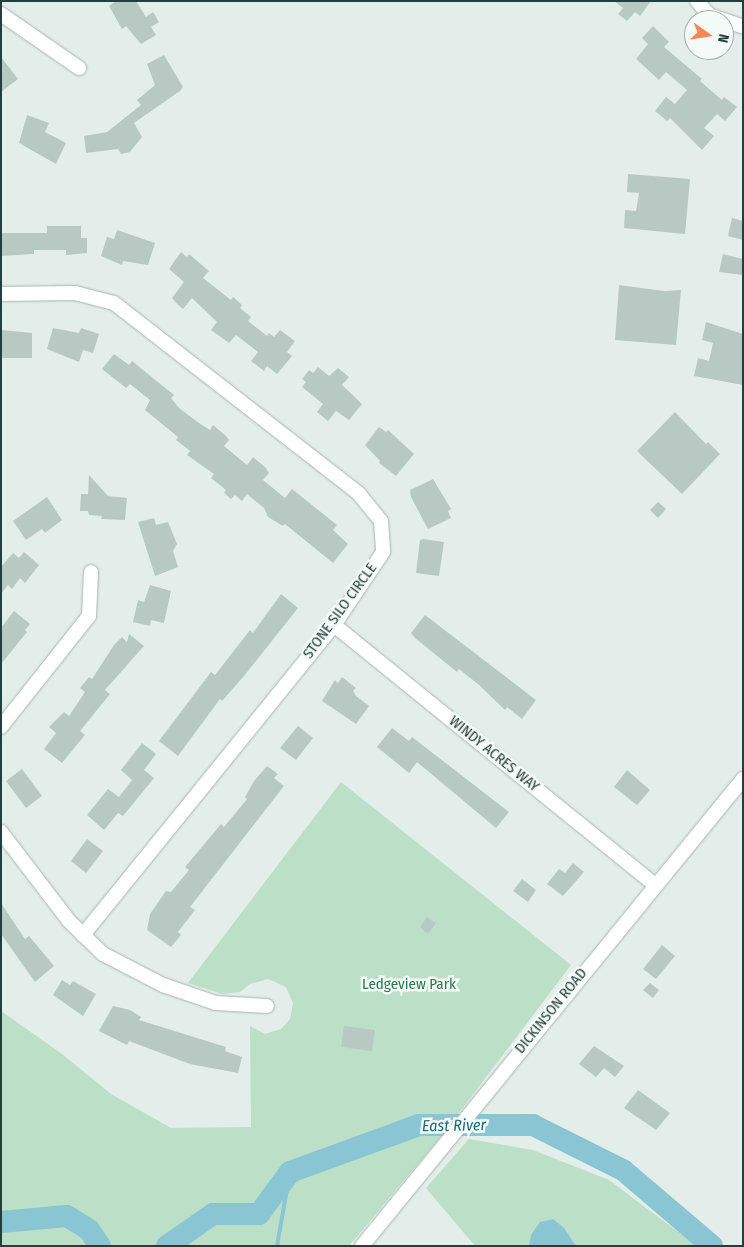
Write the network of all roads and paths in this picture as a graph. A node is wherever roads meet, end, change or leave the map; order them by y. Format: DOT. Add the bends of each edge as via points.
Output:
graph roads {
  1 [pos="697,1"];
  2 [pos="1,14"];
  3 [pos="743,27"];
  4 [pos="79,68"];
  5 [pos="1,294"];
  6 [pos="91,572"];
  7 [pos="334,625"];
  8 [pos="1,727"];
  9 [pos="743,778"];
  10 [pos="1,832"];
  11 [pos="654,884"];
  12 [pos="83,935"];
  13 [pos="267,1006"];
  14 [pos="362,1246"];
  1 -- 3 [label="street" via="709,15"];
  2 -- 4 [label="street"];
  5 -- 7 [label="street, STONE SILO CIRCLE" via="75,293 114,303 359,494 381,520 383,552"];
  6 -- 8 [label="street" via="88,616"];
  7 -- 11 [label="street, WINDY ACRES WAY"];
  7 -- 12 [label="street, STONE SILO CIRCLE"];
  9 -- 11 [label="street, DICKINSON ROAD"];
  10 -- 12 [label="street"];
  11 -- 14 [label="street, DICKINSON ROAD"];
  12 -- 13 [label="street" via="103,954 163,985 216,1003"];
}
